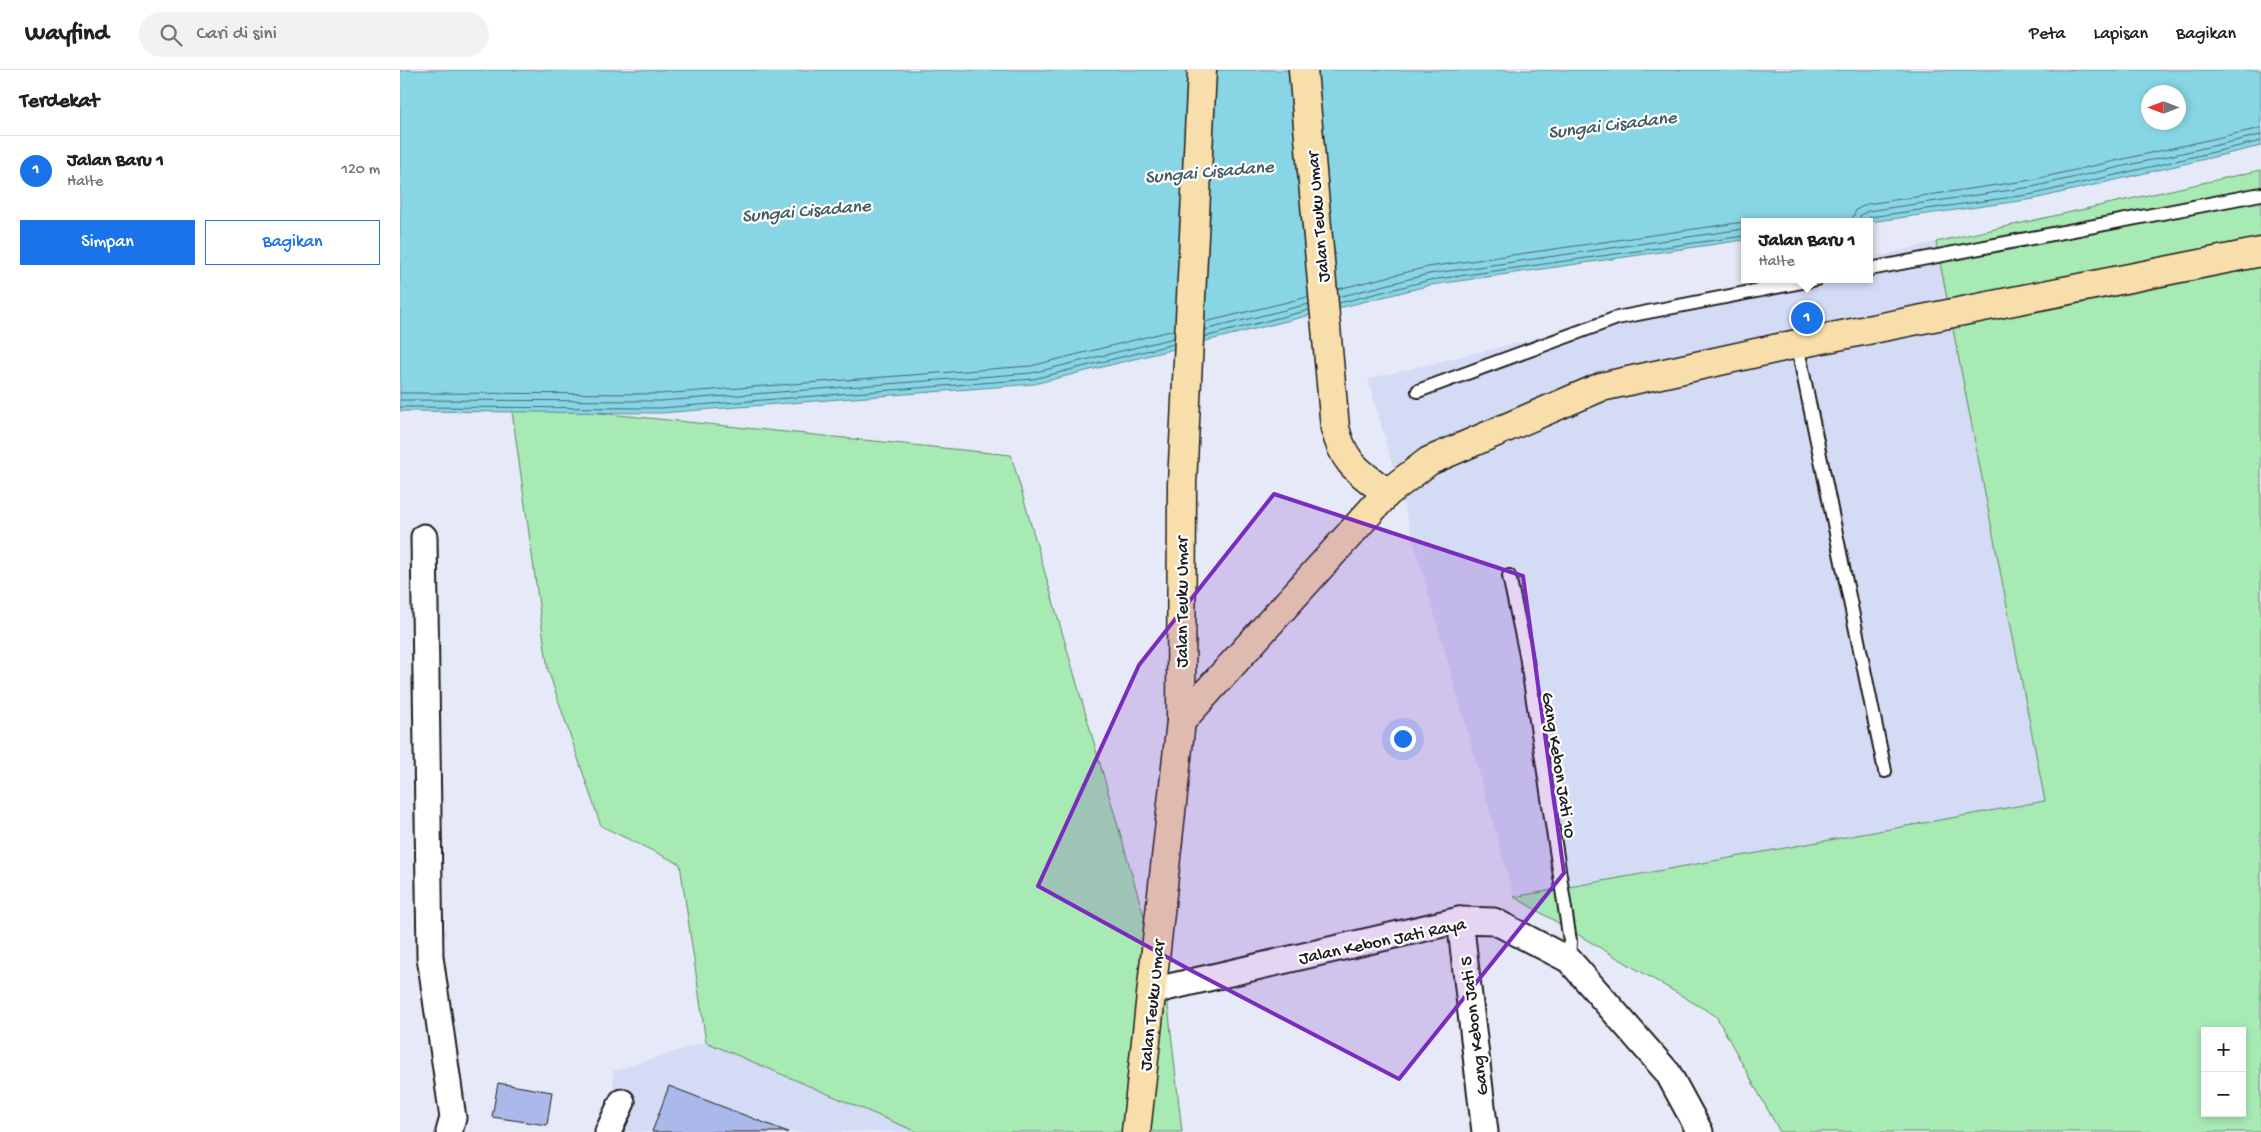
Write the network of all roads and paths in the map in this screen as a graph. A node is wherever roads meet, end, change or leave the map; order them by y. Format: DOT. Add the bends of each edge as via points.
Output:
graph roads {
  1 [pos="1202,70"];
  2 [pos="1303,70"];
  3 [pos="2261,194"];
  4 [pos="2261,252"];
  5 [pos="1873,268"];
  6 [pos="1796,283"];
  7 [pos="1797,344"];
  8 [pos="1418,391"];
  9 [pos="1387,492"];
  10 [pos="424,537"];
  11 [pos="1509,576"];
  12 [pos="1181,721"];
  13 [pos="1884,771"];
  14 [pos="1460,920"];
  15 [pos="1569,960"];
  16 [pos="1152,992"];
  17 [pos="622,1102"];
  18 [pos="448,1132"];
  19 [pos="608,1132"];
  20 [pos="1136,1132"];
  21 [pos="1485,1132"];
  22 [pos="1700,1132"];
  1 -- 12 [label="main road, Jalan Teuku Umar" via="1182,484"];
  2 -- 9 [label="main road, Jalan Teuku Umar" via="1335,428 1340,447 1354,468"];
  3 -- 5 [label="lane"];
  4 -- 7 [label="main road"];
  6 -- 8 [label="lane" via="1617,318"];
  7 -- 9 [label="main road" via="1601,387 1429,461"];
  7 -- 13 [label="lane"];
  9 -- 12 [label="main road"];
  10 -- 18 [label="street" via="430,958 453,1118"];
  11 -- 15 [label="lane, Gang Kebon Jati 10" via="1526,656 1570,941"];
  12 -- 16 [label="main road, Jalan Teuku Umar"];
  14 -- 15 [label="street, Jalan Kebon Jati Raya" via="1494,921"];
  14 -- 16 [label="street, Jalan Kebon Jati Raya"];
  14 -- 21 [label="street, Gang Kebon Jati 5"];
  15 -- 22 [label="street, Jalan Kebon Jati Raya" via="1668,1073"];
  16 -- 20 [label="main road, Jalan Teuku Umar"];
  17 -- 19 [label="street"];
}
